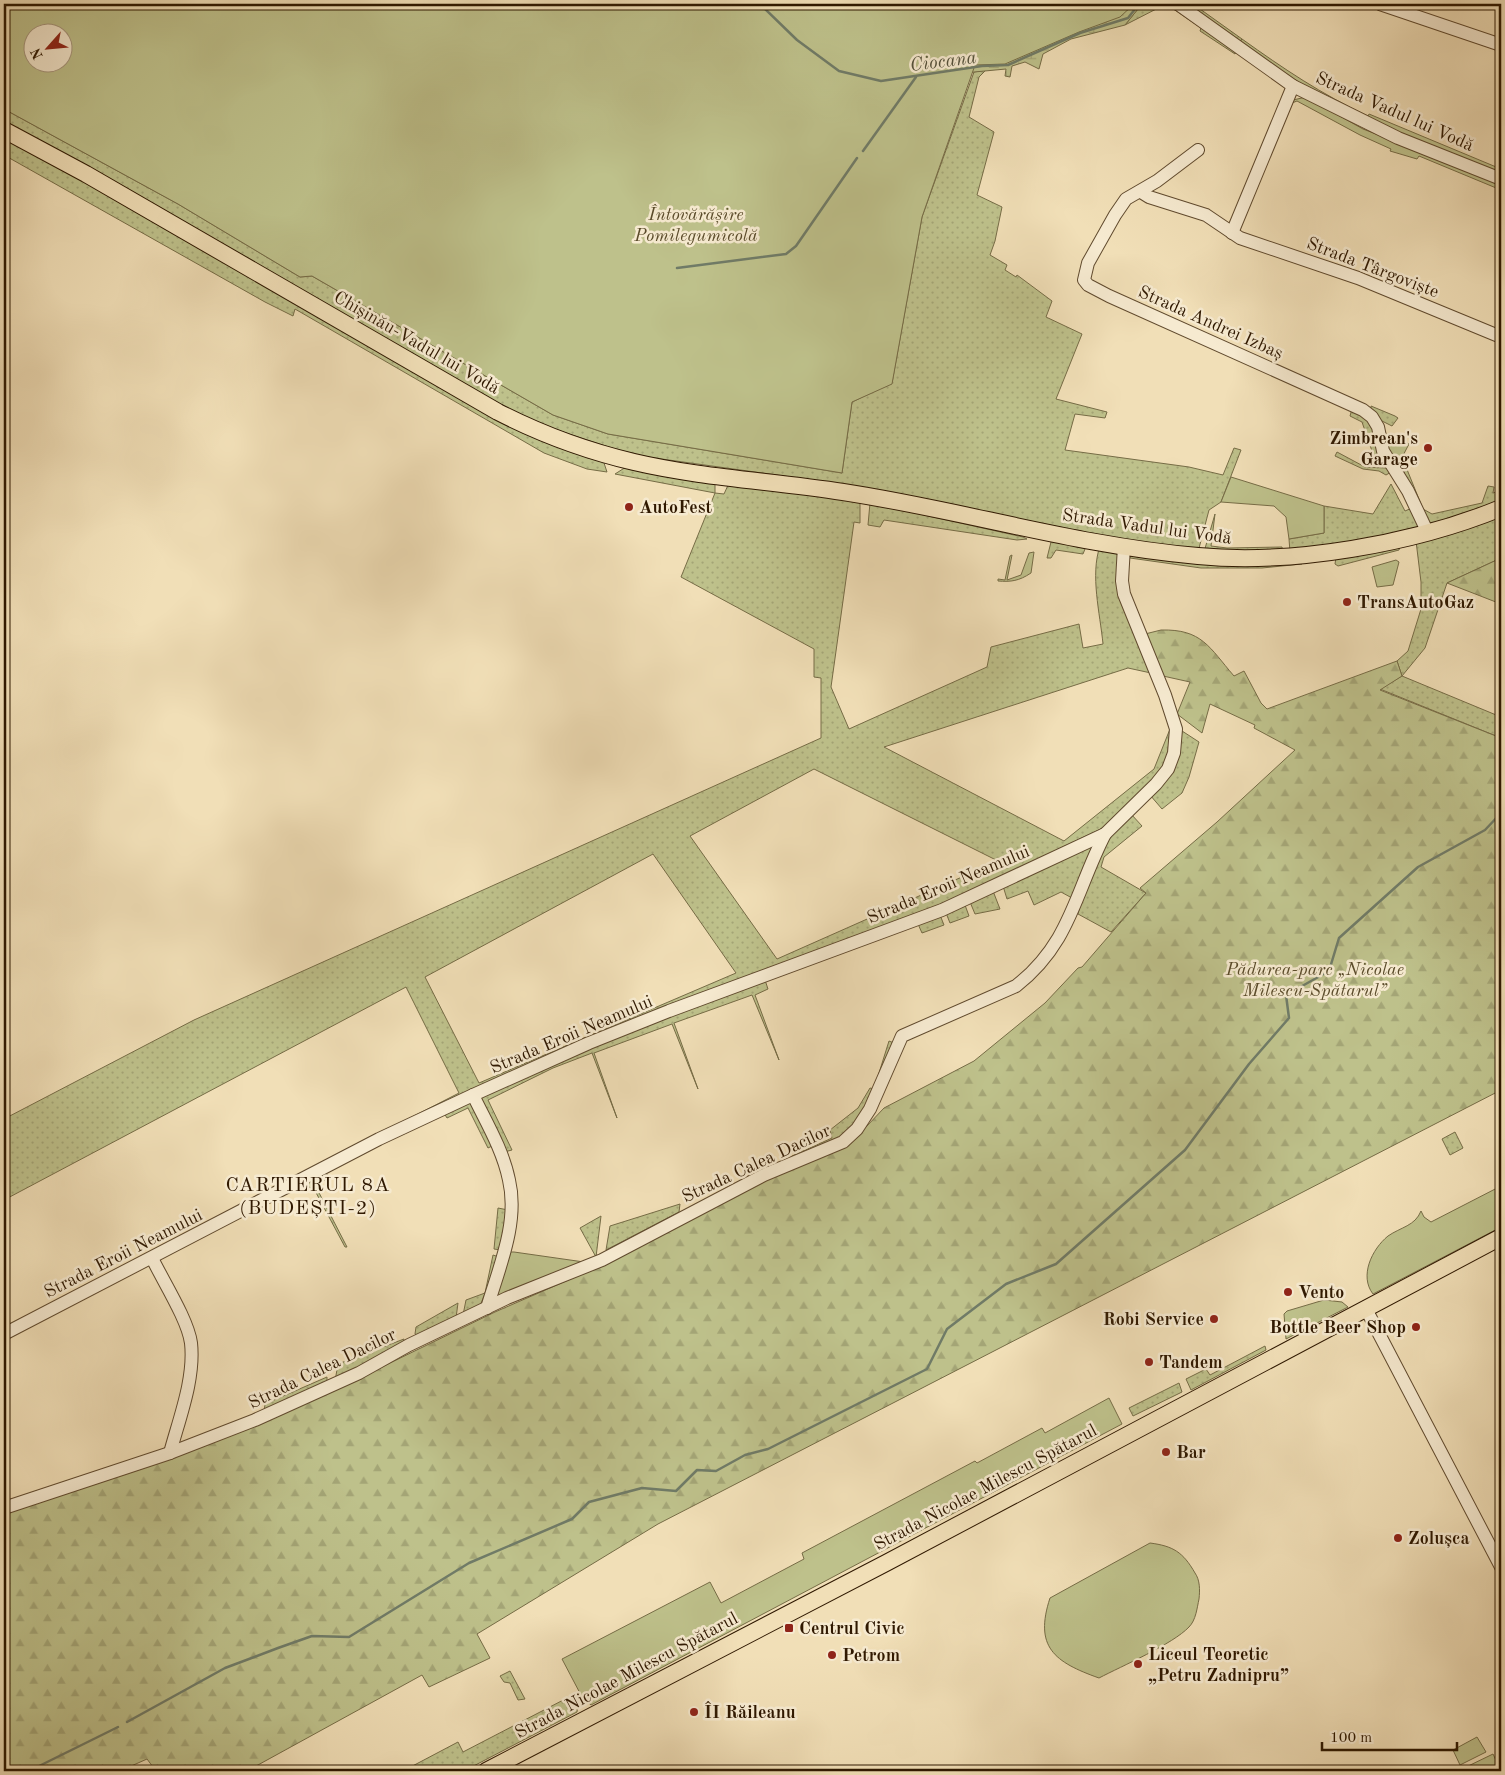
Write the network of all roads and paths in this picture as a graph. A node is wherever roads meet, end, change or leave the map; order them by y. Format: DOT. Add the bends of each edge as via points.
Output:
graph roads {
  1 [pos="1178,4"];
  2 [pos="1380,4"];
  3 [pos="1501,45"];
  4 [pos="1293,86"];
  5 [pos="4,130"];
  6 [pos="1198,150"];
  7 [pos="1501,178"];
  8 [pos="1141,192"];
  9 [pos="1232,233"];
  10 [pos="1501,337"];
  11 [pos="844,492"];
  12 [pos="1501,508"];
  13 [pos="1428,531"];
  14 [pos="1124,546"];
  15 [pos="1105,834"];
  16 [pos="473,1095"];
  17 [pos="1501,1237"];
  18 [pos="152,1258"];
  19 [pos="487,1308"];
  20 [pos="1366,1309"];
  21 [pos="4,1334"];
  22 [pos="170,1454"];
  23 [pos="4,1508"];
  24 [pos="1501,1567"];
  25 [pos="486,1771"];
  1 -- 4 [label="street, Strada Vadul lui Vodă"];
  2 -- 3 [label="street"];
  4 -- 7 [label="street, Strada Vadul lui Vodă" via="1398,138"];
  4 -- 9 [label="street"];
  5 -- 11 [label="main road, Chișinău-Vadul lui Vodă" via="532,429 634,462"];
  6 -- 8 [label="street, Strada Andrei Izbaș"];
  8 -- 9 [label="street, Strada Târgoviște" via="1206,215"];
  8 -- 13 [label="street, Strada Andrei Izbaș" via="1126,199 1115,215 1084,273 1088,285 1363,410 1378,427 1383,451"];
  9 -- 10 [label="street, Strada Târgoviște" via="1358,278"];
  11 -- 14 [label="main road, Strada Vadul lui Vodă"];
  12 -- 13 [label="main road, Strada Vadul lui Vodă"];
  13 -- 14 [label="main road, Strada Vadul lui Vodă" via="1315,554 1262,558 1200,556"];
  14 -- 15 [label="street, Strada Eroii Neamului" via="1124,594 1176,729 1174,753 1168,769"];
  15 -- 16 [label="street, Strada Eroii Neamului" via="942,910 669,1011"];
  15 -- 19 [label="street, Strada Calea Dacilor" via="1058,941 1016,986 902,1036 870,1109 857,1129 843,1142 764,1175 602,1260"];
  16 -- 18 [label="street, Strada Eroii Neamului" via="379,1139"];
  16 -- 19 [label="street" via="503,1158 511,1194 508,1230"];
  17 -- 20 [label="main road, Strada Nicolae Milescu Spătarul"];
  18 -- 21 [label="street, Strada Eroii Neamului"];
  18 -- 22 [label="street" via="191,1342 188,1383"];
  19 -- 22 [label="street, Strada Calea Dacilor" via="330,1387"];
  20 -- 24 [label="street"];
  20 -- 25 [label="main road, Strada Nicolae Milescu Spătarul"];
  22 -- 23 [label="street, Strada Calea Dacilor"];
}
